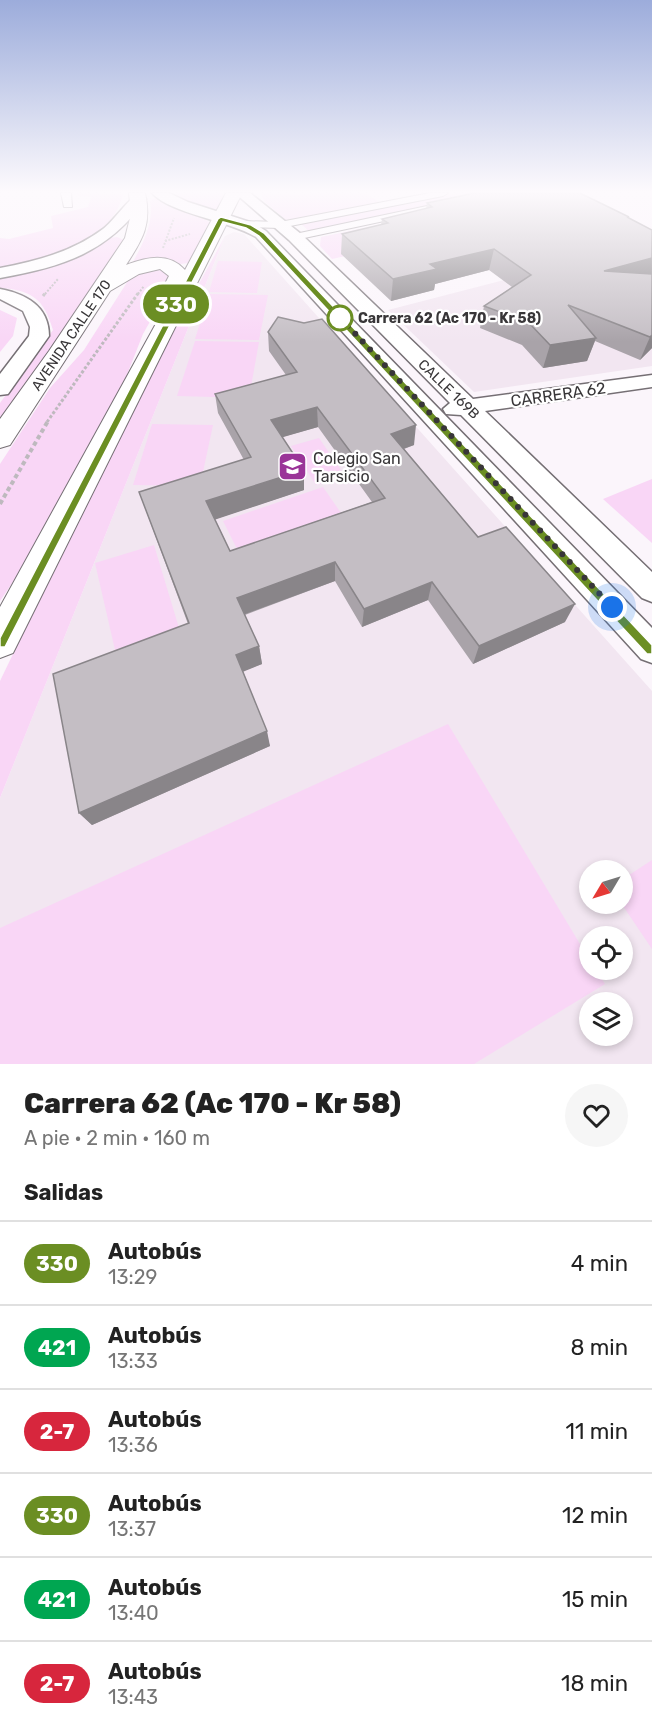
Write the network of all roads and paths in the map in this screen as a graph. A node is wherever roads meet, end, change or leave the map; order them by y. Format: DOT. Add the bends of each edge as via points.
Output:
graph roads {
  1 [pos="96,243"];
  2 [pos="131,243"];
  3 [pos="164,243"];
  4 [pos="218,243"];
  5 [pos="269,243"];
  6 [pos="299,243"];
  7 [pos="158,264"];
  8 [pos="0,273"];
  9 [pos="104,287"];
  10 [pos="0,294"];
  11 [pos="142,369"];
  12 [pos="652,381"];
  13 [pos="0,389"];
  14 [pos="466,406"];
  15 [pos="429,413"];
  16 [pos="0,439"];
  17 [pos="0,504"];
  18 [pos="652,590"];
  19 [pos="0,642"];
  20 [pos="652,649"];
  1 -- 8 [label="main road" via="55,261"];
  2 -- 9 [label="main road, AVENIDA CALLE 170"];
  3 -- 7 [label="path"];
  4 -- 11 [label="main road"];
  5 -- 15 [label="main road, CALLE 169B"];
  6 -- 14 [label="main road, CALLE 169B"];
  7 -- 9 [label="main road" via="130,270"];
  7 -- 11 [label="main road" via="169,266 179,275"];
  7 -- 17 [label="path" via="54,410"];
  9 -- 16 [label="main road, AVENIDA CALLE 170"];
  10 -- 13 [label="main road" via="27,304 39,319 39,336"];
  11 -- 19 [label="main road"];
  12 -- 14 [label="main road, CARRERA 62"];
  14 -- 15 [label="main road, CARRERA 62"];
  14 -- 18 [label="main road, CALLE 169B"];
  15 -- 20 [label="main road, CALLE 169B"];
}
